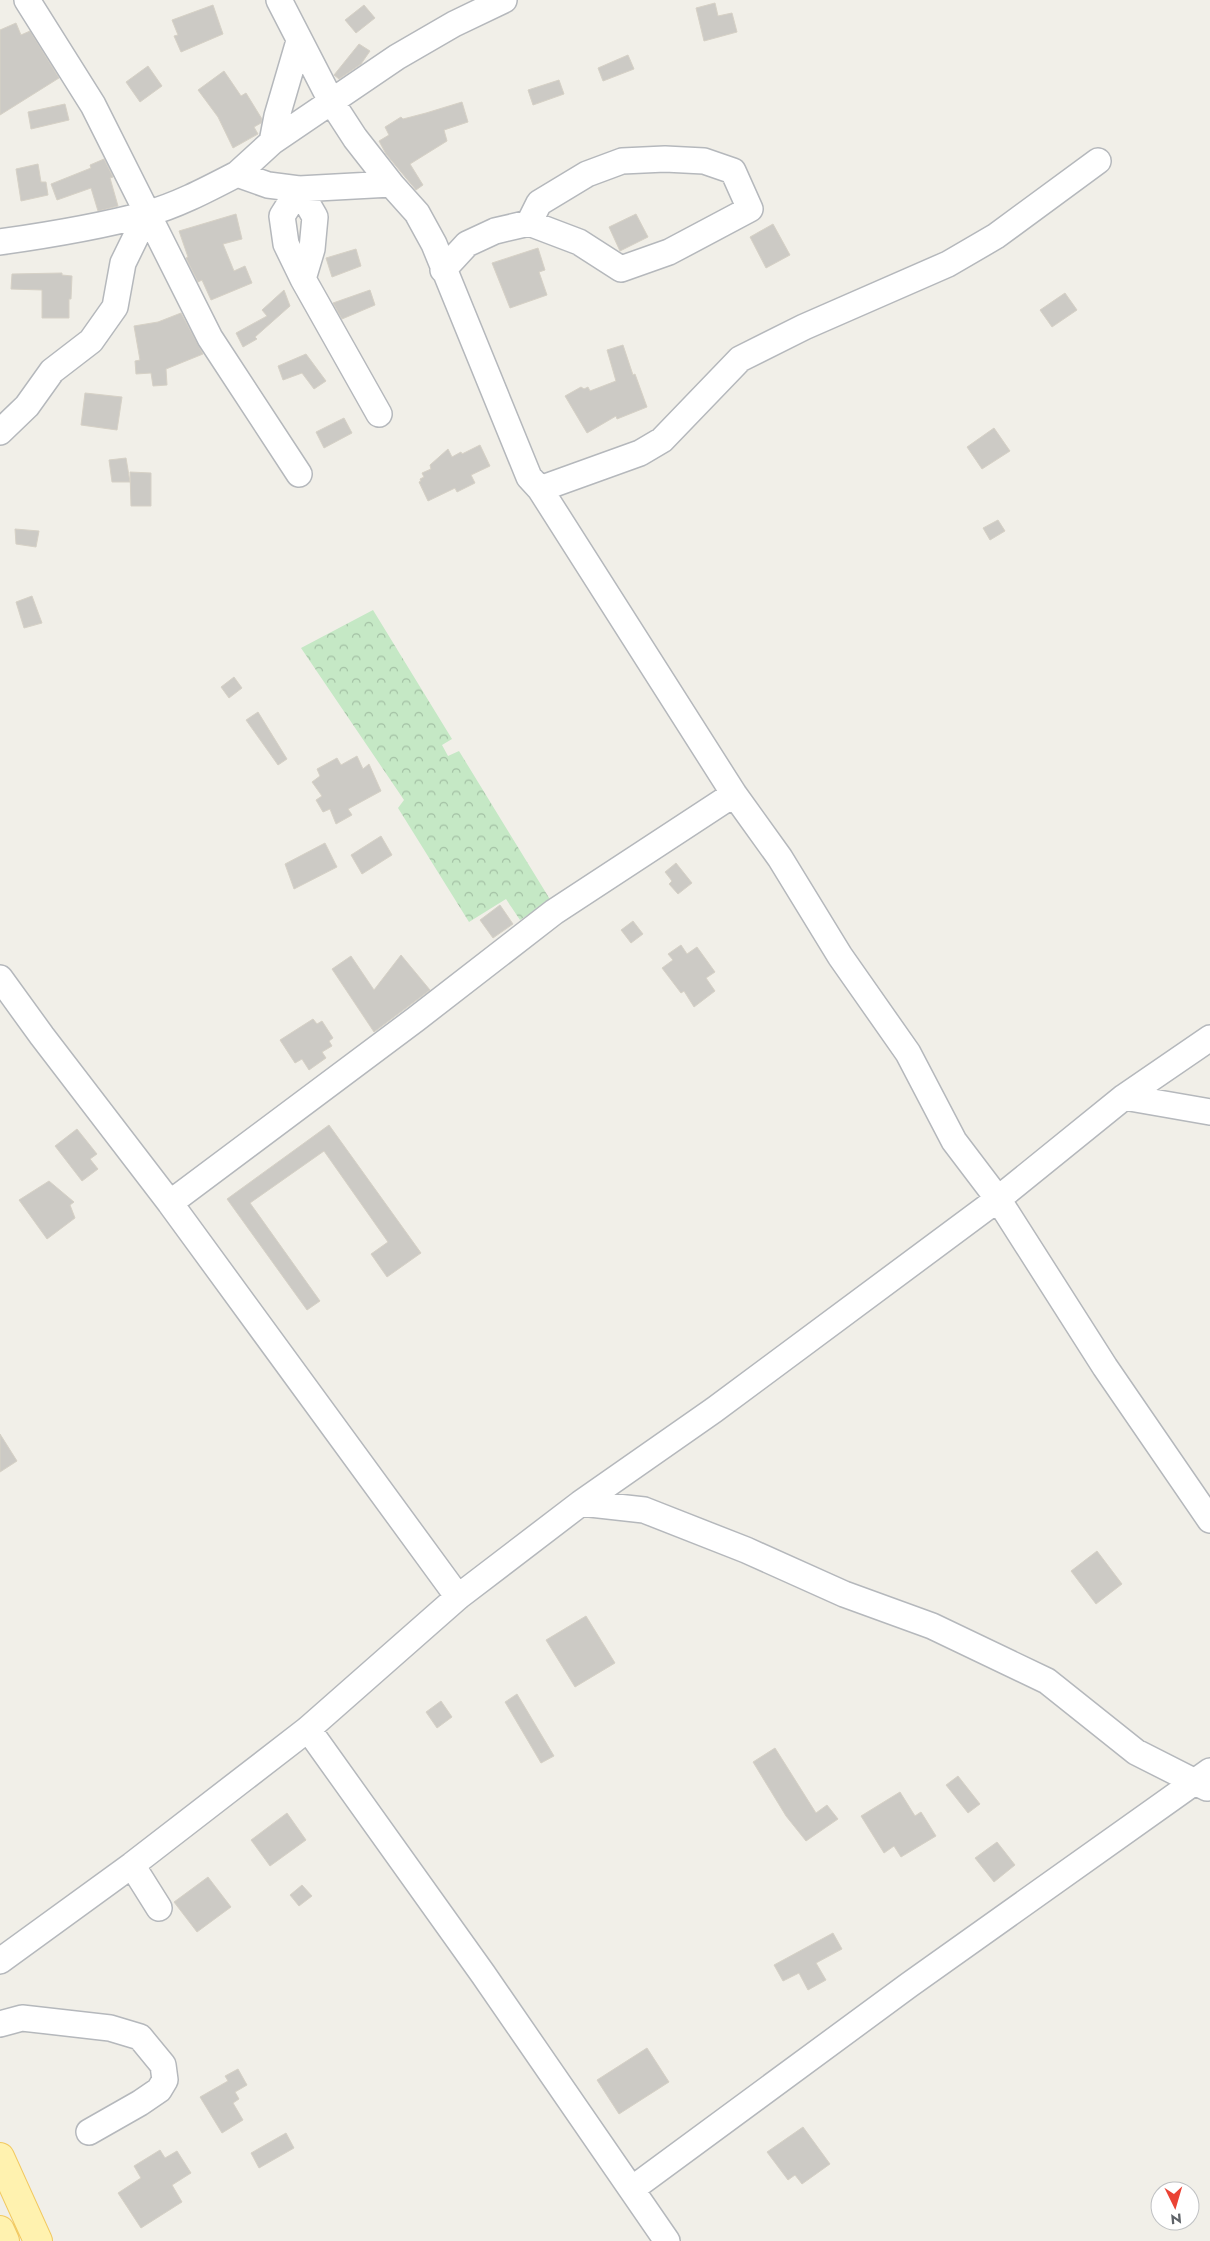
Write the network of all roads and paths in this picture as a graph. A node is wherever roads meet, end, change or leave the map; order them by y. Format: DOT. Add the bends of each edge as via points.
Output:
graph roads {
  1 [pos="26,0"];
  2 [pos="279,0"];
  3 [pos="504,0"];
  4 [pos="299,41"];
  5 [pos="331,101"];
  6 [pos="272,142"];
  7 [pos="1098,161"];
  8 [pos="237,174"];
  9 [pos="391,184"];
  10 [pos="299,189"];
  11 [pos="147,214"];
  12 [pos="529,223"];
  13 [pos="0,242"];
  14 [pos="443,270"];
  15 [pos="0,401"];
  16 [pos="379,414"];
  17 [pos="3,429"];
  18 [pos="299,474"];
  19 [pos="540,489"];
  20 [pos="734,794"];
  21 [pos="0,978"];
  22 [pos="1210,1038"];
  23 [pos="1124,1097"];
  24 [pos="1210,1112"];
  25 [pos="998,1199"];
  26 [pos="170,1203"];
  27 [pos="581,1503"];
  28 [pos="1210,1520"];
  29 [pos="458,1597"];
  30 [pos="308,1729"];
  31 [pos="1205,1781"];
  32 [pos="132,1865"];
  33 [pos="159,1908"];
  34 [pos="0,1961"];
  35 [pos="0,2024"];
  36 [pos="102,2134"];
  37 [pos="0,2157"];
  38 [pos="632,2190"];
  39 [pos="0,2230"];
  40 [pos="5,2241"];
  41 [pos="38,2241"];
  42 [pos="667,2241"];
  1 -- 11 [label="street" via="93,105"];
  2 -- 4 [label="street"];
  3 -- 5 [label="street" via="397,56"];
  4 -- 5 [label="street"];
  4 -- 6 [label="street"];
  5 -- 6 [label="street"];
  5 -- 9 [label="street"];
  6 -- 8 [label="street"];
  7 -- 19 [label="street" via="996,236 948,264 804,327 740,359 662,440 640,453"];
  8 -- 10 [label="street" via="268,185"];
  8 -- 11 [label="street"];
  9 -- 10 [label="street"];
  9 -- 14 [label="street" via="417,213 434,244"];
  10 -- 16 [label="street" via="314,217 312,249 303,279"];
  11 -- 13 [label="street" via="45,236"];
  11 -- 17 [label="street" via="123,263 115,307 91,341 52,371 27,406"];
  11 -- 18 [label="street" via="210,338"];
  12 -- 12 [label="street" via="579,242 621,269 669,252 750,209 733,171 704,161 622,161 587,174 539,202"];
  12 -- 14 [label="street" via="494,231 467,244"];
  14 -- 19 [label="street" via="529,477"];
  15 -- 17 [label="street"];
  19 -- 20 [label="street"];
  20 -- 25 [label="street" via="908,1053 954,1141"];
  20 -- 26 [label="street" via="554,912"];
  21 -- 26 [label="street"];
  22 -- 23 [label="street"];
  23 -- 24 [label="street"];
  23 -- 25 [label="street"];
  25 -- 27 [label="street" via="714,1410"];
  25 -- 28 [label="street" via="1105,1367"];
  26 -- 29 [label="street"];
  27 -- 29 [label="street"];
  27 -- 31 [label="street" via="644,1510 746,1550 844,1594 932,1626 1047,1681 1136,1752"];
  29 -- 30 [label="street"];
  30 -- 32 [label="street"];
  30 -- 38 [label="street"];
  31 -- 38 [label="street" via="909,1985"];
  32 -- 33 [label="street"];
  32 -- 34 [label="street"];
  35 -- 36 [label="street" via="22,2018 110,2028 140,2038 162,2066 165,2080 146,2112"];
  37 -- 41 [label="main road"];
  38 -- 42 [label="street"];
  39 -- 40 [label="main road"];
}
